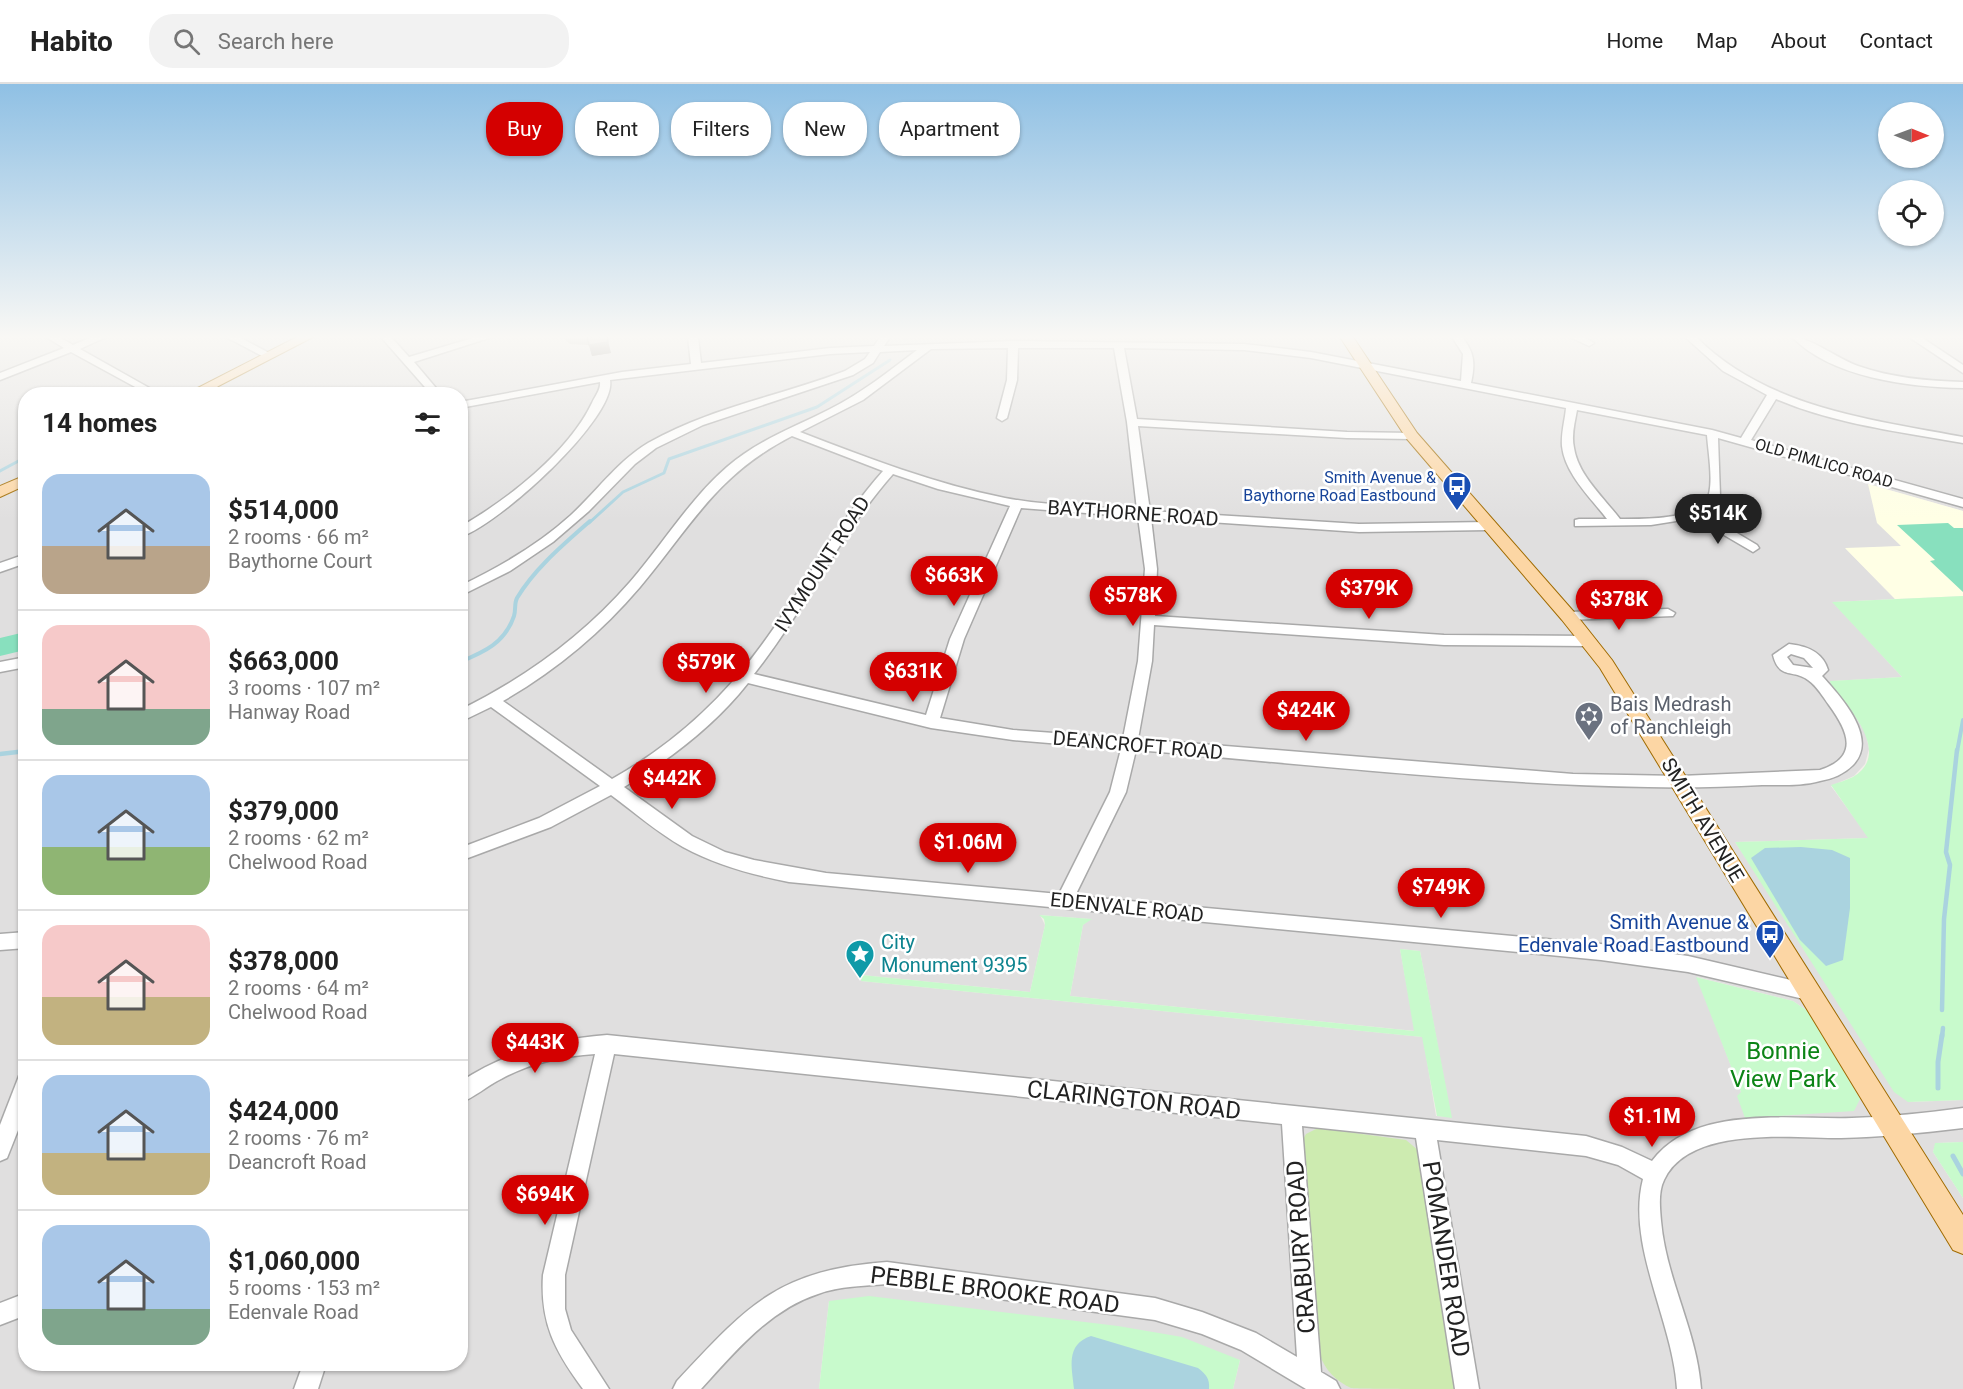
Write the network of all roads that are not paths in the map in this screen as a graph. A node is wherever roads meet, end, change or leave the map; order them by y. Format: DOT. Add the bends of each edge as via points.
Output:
graph roads {
  1 [pos="497,398"];
  2 [pos="599,398"];
  3 [pos="772,398"];
  4 [pos="860,398"];
  5 [pos="1007,398"];
  6 [pos="1128,398"];
  7 [pos="1386,398"];
  8 [pos="1531,398"];
  9 [pos="1771,398"];
  10 [pos="1786,398"];
  11 [pos="468,403"];
  12 [pos="1572,406"];
  13 [pos="1002,418"];
  14 [pos="1132,422"];
  15 [pos="790,432"];
  16 [pos="1712,433"];
  17 [pos="1412,436"];
  18 [pos="1744,441"];
  19 [pos="1963,441"];
  20 [pos="890,470"];
  21 [pos="18,483"];
  22 [pos="0,492"];
  23 [pos="1963,503"];
  24 [pos="1017,504"];
  25 [pos="1146,514"];
  26 [pos="1698,515"];
  27 [pos="1616,522"];
  28 [pos="1579,523"];
  29 [pos="1488,526"];
  30 [pos="468,529"];
  31 [pos="1753,548"];
  32 [pos="18,561"];
  33 [pos="0,568"];
  34 [pos="468,588"];
  35 [pos="1668,613"];
  36 [pos="1568,616"];
  37 [pos="1150,620"];
  38 [pos="1589,641"];
  39 [pos="18,664"];
  40 [pos="0,667"];
  41 [pos="1812,675"];
  42 [pos="745,677"];
  43 [pos="493,701"];
  44 [pos="468,713"];
  45 [pos="931,723"];
  46 [pos="1131,744"];
  47 [pos="1680,782"];
  48 [pos="610,787"];
  49 [pos="468,852"];
  50 [pos="1065,900"];
  51 [pos="18,941"];
  52 [pos="0,942"];
  53 [pos="1808,992"];
  54 [pos="607,1044"];
  55 [pos="468,1089"];
  56 [pos="18,1104"];
  57 [pos="1291,1117"];
  58 [pos="1963,1118"];
  59 [pos="1891,1127"];
  60 [pos="1425,1129"];
  61 [pos="0,1151"];
  62 [pos="1655,1175"];
  63 [pos="1963,1240"];
  64 [pos="18,1307"];
  65 [pos="0,1314"];
  66 [pos="312,1371"];
  67 [pos="1319,1383"];
  68 [pos="306,1389"];
  69 [pos="597,1389"];
  70 [pos="685,1389"];
  71 [pos="1467,1389"];
  72 [pos="1689,1389"];
  1 -- 11 [label="street, OLD PIMLICO ROAD"];
  2 -- 30 [label="street" via="586,424 524,489"];
  3 -- 34 [label="street" via="713,417 650,447 627,464 558,532"];
  4 -- 15 [label="street"];
  5 -- 13 [label="street"];
  6 -- 14 [label="street"];
  7 -- 17 [label="main road, SMITH AVENUE"];
  8 -- 12 [label="street, OLD PIMLICO ROAD"];
  9 -- 18 [label="street"];
  10 -- 19 [label="street" via="1850,417"];
  12 -- 16 [label="street, OLD PIMLICO ROAD"];
  12 -- 27 [label="street" via="1569,455"];
  14 -- 17 [label="street"];
  14 -- 25 [label="street"];
  15 -- 20 [label="street, BAYTHORNE ROAD"];
  15 -- 43 [label="street" via="747,457 709,490 634,585 580,639"];
  16 -- 18 [label="street, OLD PIMLICO ROAD"];
  16 -- 26 [label="street" via="1714,499"];
  17 -- 29 [label="main road, SMITH AVENUE"];
  18 -- 23 [label="street, OLD PIMLICO ROAD"];
  20 -- 24 [label="street, BAYTHORNE ROAD" via="966,494"];
  20 -- 42 [label="street, IVYMOUNT ROAD" via="849,518"];
  21 -- 22 [label="main road"];
  24 -- 25 [label="street, BAYTHORNE ROAD"];
  24 -- 45 [label="street" via="957,639"];
  25 -- 29 [label="street, BAYTHORNE ROAD" via="1359,528"];
  25 -- 37 [label="street"];
  26 -- 27 [label="street"];
  26 -- 31 [label="street"];
  27 -- 28 [label="street"];
  29 -- 36 [label="main road, SMITH AVENUE"];
  32 -- 33 [label="street"];
  35 -- 36 [label="street"];
  36 -- 38 [label="main road, SMITH AVENUE"];
  37 -- 38 [label="street" via="1444,640"];
  37 -- 46 [label="street"];
  38 -- 47 [label="main road, SMITH AVENUE"];
  39 -- 40 [label="street"];
  41 -- 47 [label="street, DEANCROFT ROAD" via="1850,726 1854,751 1849,762 1824,776"];
  42 -- 45 [label="street, DEANCROFT ROAD"];
  42 -- 48 [label="street, IVYMOUNT ROAD" via="702,721"];
  43 -- 44 [label="street"];
  43 -- 48 [label="street, EDENVALE ROAD"];
  45 -- 46 [label="street, DEANCROFT ROAD" via="1013,735"];
  46 -- 47 [label="street, DEANCROFT ROAD" via="1526,777"];
  46 -- 50 [label="street" via="1118,792"];
  47 -- 53 [label="main road, SMITH AVENUE"];
  48 -- 49 [label="street, IVYMOUNT ROAD" via="526,831"];
  48 -- 50 [label="street, EDENVALE ROAD" via="686,841 757,869 826,880"];
  50 -- 53 [label="street, EDENVALE ROAD" via="1601,952 1688,964"];
  51 -- 52 [label="street"];
  53 -- 59 [label="main road, SMITH AVENUE"];
  54 -- 55 [label="street" via="575,1045 532,1055 504,1066"];
  54 -- 57 [label="street, CLARINGTON ROAD"];
  54 -- 69 [label="street" via="552,1297 555,1323 564,1345"];
  56 -- 61 [label="street"];
  57 -- 60 [label="street, CLARINGTON ROAD"];
  57 -- 67 [label="street, CRABURY ROAD"];
  58 -- 59 [label="street"];
  59 -- 62 [label="street" via="1731,1130 1694,1139"];
  59 -- 63 [label="main road, SMITH AVENUE"];
  60 -- 62 [label="street, CLARINGTON ROAD" via="1586,1146 1634,1161"];
  60 -- 71 [label="street, POMANDER ROAD"];
  62 -- 72 [label="street" via="1653,1238 1683,1349"];
  64 -- 65 [label="street"];
  66 -- 68 [label="street"];
  67 -- 70 [label="street, PEBBLE BROOKE ROAD" via="1248,1341 1155,1309 887,1273 826,1279 776,1300 745,1325"];
}
